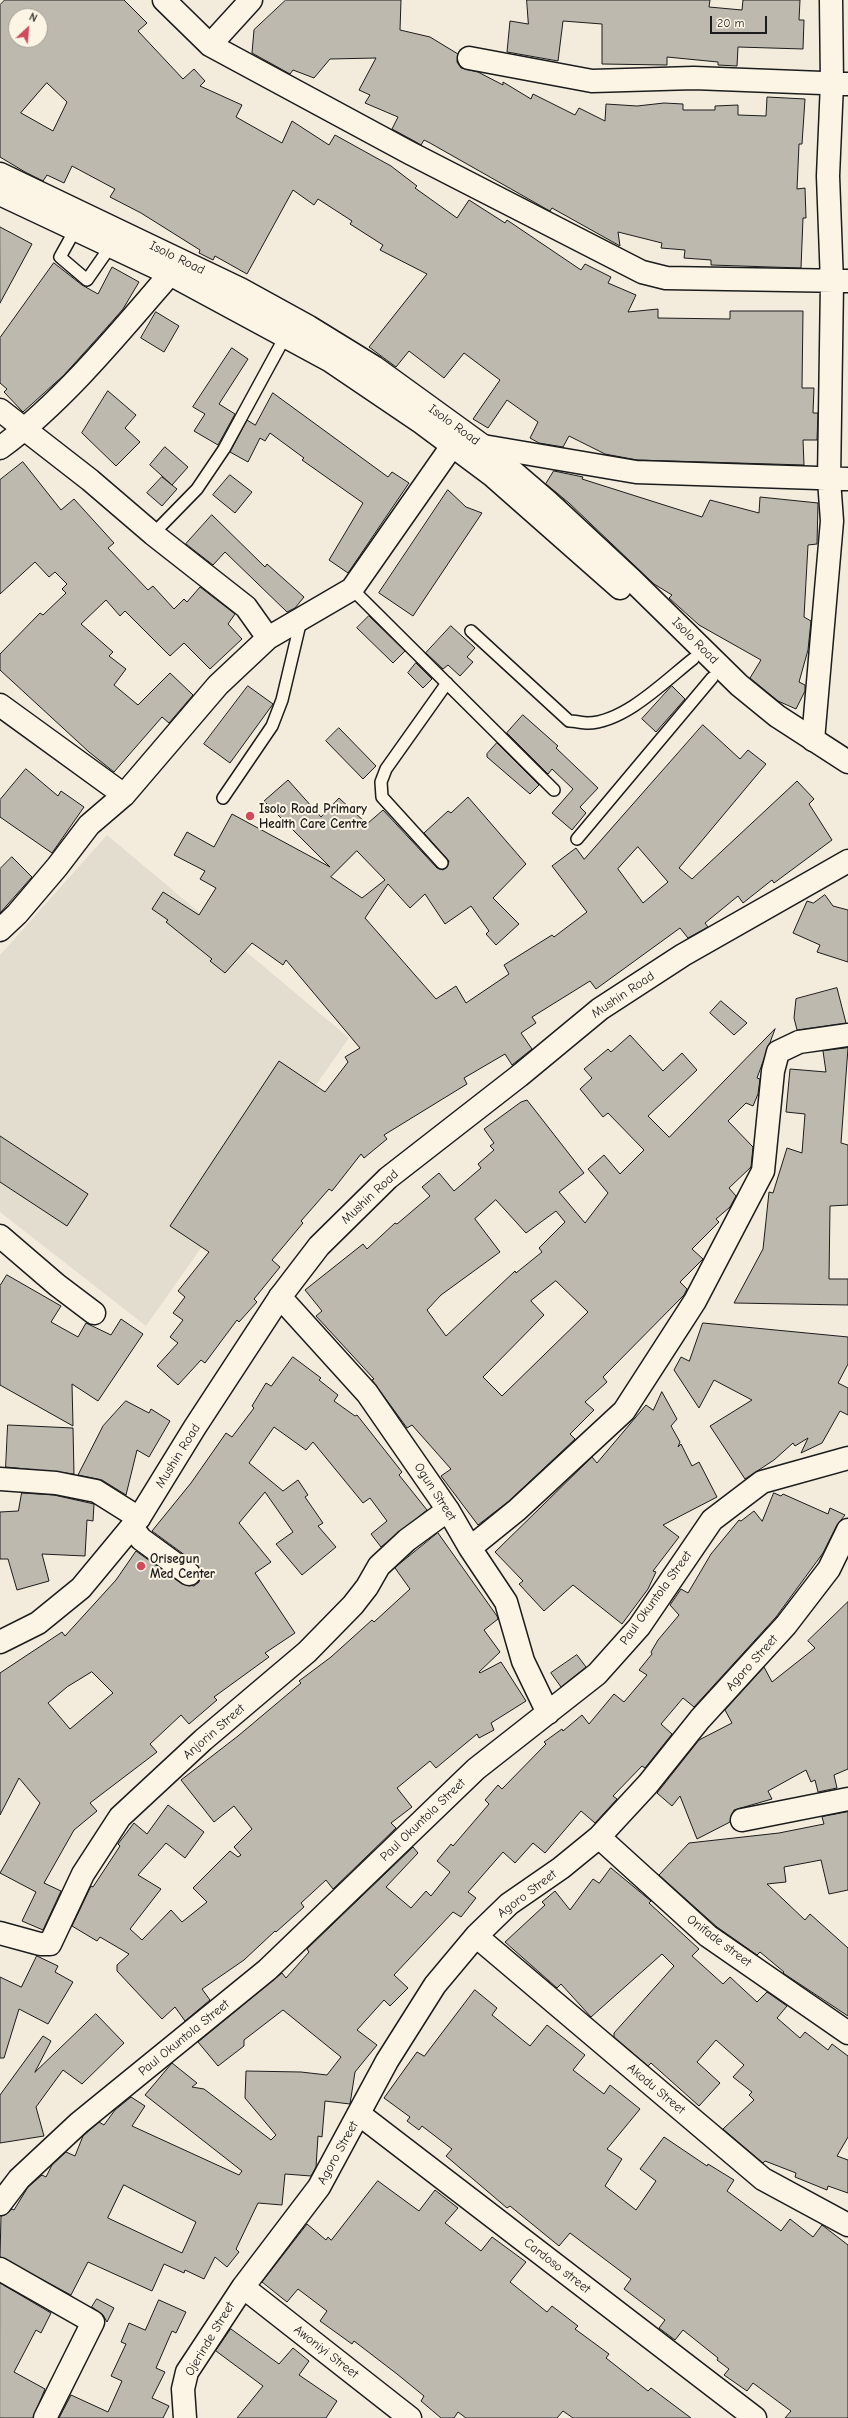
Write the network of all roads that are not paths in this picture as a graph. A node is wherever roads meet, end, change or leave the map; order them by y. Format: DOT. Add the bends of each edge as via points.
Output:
graph roads {
  1 [pos="164,0"];
  2 [pos="251,0"];
  3 [pos="831,0"];
  4 [pos="210,45"];
  5 [pos="469,58"];
  6 [pos="840,83"];
  7 [pos="0,174"];
  8 [pos="0,194"];
  9 [pos="78,221"];
  10 [pos="110,247"];
  11 [pos="170,274"];
  12 [pos="840,282"];
  13 [pos="286,335"];
  14 [pos="0,410"];
  15 [pos="26,429"];
  16 [pos="452,446"];
  17 [pos="483,446"];
  18 [pos="0,448"];
  19 [pos="838,479"];
  20 [pos="153,534"];
  21 [pos="352,588"];
  22 [pos="301,620"];
  23 [pos="471,631"];
  24 [pos="268,638"];
  25 [pos="693,659"];
  26 [pos="712,678"];
  27 [pos="447,683"];
  28 [pos="0,705"];
  29 [pos="812,740"];
  30 [pos="848,762"];
  31 [pos="848,777"];
  32 [pos="554,790"];
  33 [pos="124,795"];
  34 [pos="223,798"];
  35 [pos="577,839"];
  36 [pos="848,861"];
  37 [pos="442,863"];
  38 [pos="0,930"];
  39 [pos="848,1035"];
  40 [pos="0,1236"];
  41 [pos="280,1297"];
  42 [pos="94,1313"];
  43 [pos="848,1458"];
  44 [pos="0,1479"];
  45 [pos="448,1510"];
  46 [pos="136,1522"];
  47 [pos="848,1530"];
  48 [pos="470,1548"];
  49 [pos="189,1574"];
  50 [pos="0,1642"];
  51 [pos="548,1713"];
  52 [pos="848,1799"];
  53 [pos="742,1820"];
  54 [pos="599,1837"];
  55 [pos="0,1933"];
  56 [pos="476,1936"];
  57 [pos="848,2033"];
  58 [pos="359,2114"];
  59 [pos="0,2204"];
  60 [pos="848,2225"];
  61 [pos="0,2269"];
  62 [pos="243,2287"];
  63 [pos="45,2418"];
  64 [pos="185,2418"];
  65 [pos="410,2418"];
  66 [pos="755,2418"];
  1 -- 4 [label="street"];
  2 -- 4 [label="street"];
  3 -- 6 [label="street"];
  4 -- 12 [label="street" via="410,153 642,272 666,278"];
  5 -- 6 [label="street" via="592,81 694,78"];
  6 -- 12 [label="street" via="828,176"];
  7 -- 9 [label="street, Isolo Road"];
  8 -- 9 [label="street, Isolo Road"];
  9 -- 10 [label="street, Isolo Road"];
  9 -- 10 [label="lane" via="60,257 87,280"];
  9 -- 17 [label="street, Isolo Road" via="240,289 309,327 374,367"];
  10 -- 11 [label="street, Isolo Road"];
  11 -- 13 [label="street, Isolo Road"];
  11 -- 15 [label="street" via="117,335"];
  12 -- 19 [label="street"];
  13 -- 16 [label="street, Isolo Road" via="335,364"];
  13 -- 20 [label="lane" via="224,450 197,489"];
  14 -- 15 [label="street"];
  15 -- 18 [label="street"];
  15 -- 20 [label="street"];
  16 -- 21 [label="street"];
  16 -- 25 [label="street, Isolo Road" via="531,508 622,590"];
  17 -- 19 [label="street" via="636,472"];
  17 -- 29 [label="street, Isolo Road" via="611,559 739,685"];
  19 -- 29 [label="street"];
  20 -- 24 [label="street" via="246,607"];
  21 -- 22 [label="street"];
  21 -- 27 [label="lane"];
  22 -- 24 [label="street"];
  22 -- 34 [label="lane" via="282,700 272,726"];
  23 -- 25 [label="lane" via="569,721 588,723 603,720 634,706"];
  24 -- 33 [label="street" via="218,685"];
  25 -- 26 [label="street, Isolo Road"];
  26 -- 31 [label="street, Isolo Road" via="746,710"];
  26 -- 35 [label="lane"];
  27 -- 32 [label="lane"];
  27 -- 37 [label="lane" via="386,769 381,782 382,797"];
  28 -- 33 [label="street"];
  29 -- 30 [label="street, Isolo Road"];
  33 -- 38 [label="street" via="89,824 57,867"];
  36 -- 41 [label="street, Mushin Road" via="683,955 600,1009 388,1178 319,1246"];
  39 -- 48 [label="street" via="799,1042 778,1052 773,1071 763,1171 695,1301 624,1411 517,1510"];
  40 -- 42 [label="street" via="57,1286"];
  41 -- 45 [label="street, Ogun Street" via="367,1394"];
  41 -- 46 [label="street, Mushin Road"];
  43 -- 51 [label="street, Paul Okuntola Street" via="762,1482 712,1520 639,1627 597,1674"];
  44 -- 46 [label="street" via="56,1483 96,1491"];
  45 -- 48 [label="street, Ogun Street"];
  45 -- 55 [label="street, Anjorin Street" via="407,1540 379,1566 353,1605 307,1652 203,1740 120,1817 83,1874 50,1944 40,1944"];
  46 -- 49 [label="street" via="140,1539"];
  46 -- 50 [label="street, Mushin Road" via="81,1588 38,1623"];
  47 -- 54 [label="street, Agoro Street" via="829,1569 786,1625"];
  48 -- 51 [label="street, Ogun Street" via="506,1602 523,1661"];
  51 -- 59 [label="street, Paul Okuntola Street" via="476,1769 266,1970 79,2123 19,2179"];
  52 -- 53 [label="street"];
  54 -- 56 [label="street, Agoro Street" via="561,1868 509,1904"];
  54 -- 57 [label="street, Onifade street" via="708,1936"];
  56 -- 58 [label="street, Agoro Street" via="436,1985 387,2061"];
  56 -- 60 [label="street, Akodu Street" via="763,2179"];
  58 -- 62 [label="street, Agoro Street" via="319,2187"];
  58 -- 66 [label="street, Cardoso street"];
  61 -- 63 [label="street" via="94,2322"];
  62 -- 64 [label="street, Ojerinde Street" via="187,2372 183,2389"];
  62 -- 65 [label="street, Awoniyi Street"];
}
